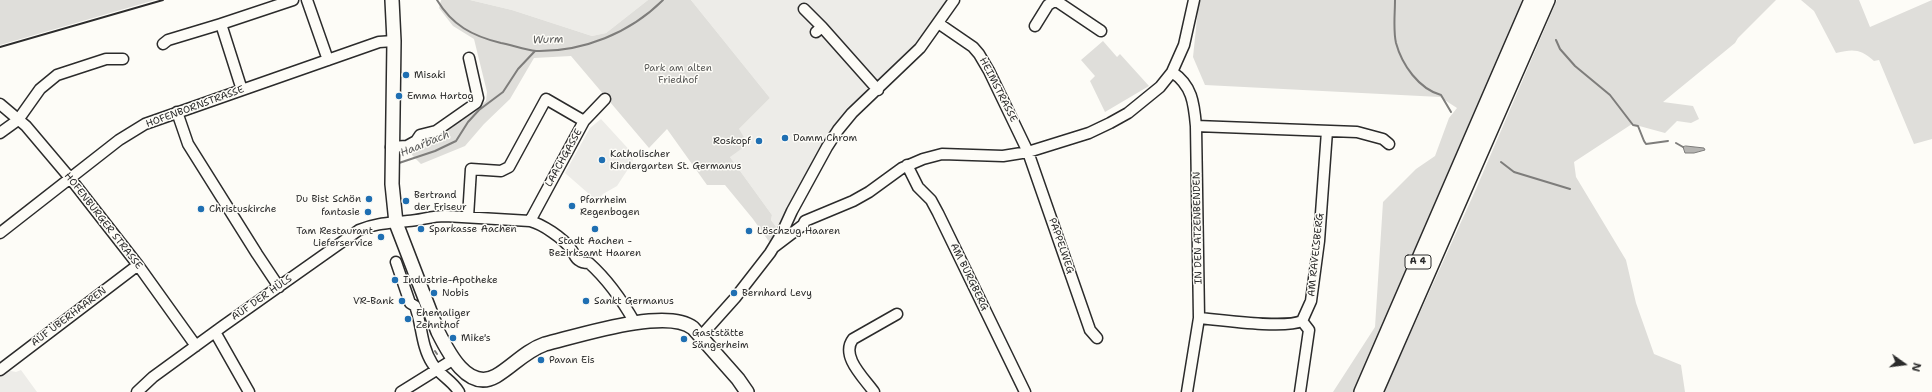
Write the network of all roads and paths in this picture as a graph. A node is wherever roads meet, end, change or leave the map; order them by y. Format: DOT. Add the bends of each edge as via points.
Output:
graph roads {
  1 [pos="293,0"];
  2 [pos="307,0"];
  3 [pos="392,0"];
  4 [pos="954,0"];
  5 [pos="1055,0"];
  6 [pos="1194,0"];
  7 [pos="1532,0"];
  8 [pos="1547,0"];
  9 [pos="804,9"];
  10 [pos="938,23"];
  11 [pos="221,24"];
  12 [pos="1035,26"];
  13 [pos="1101,31"];
  14 [pos="394,41"];
  15 [pos="163,44"];
  16 [pos="469,58"];
  17 [pos="123,59"];
  18 [pos="328,60"];
  19 [pos="1172,72"];
  20 [pos="242,90"];
  21 [pos="878,90"];
  22 [pos="605,99"];
  23 [pos="0,104"];
  24 [pos="1492,109"];
  25 [pos="177,112"];
  26 [pos="18,120"];
  27 [pos="584,121"];
  28 [pos="1196,126"];
  29 [pos="1327,131"];
  30 [pos="0,133"];
  31 [pos="1481,135"];
  32 [pos="1389,144"];
  33 [pos="392,147"];
  34 [pos="1028,152"];
  35 [pos="907,165"];
  36 [pos="70,178"];
  37 [pos="792,211"];
  38 [pos="468,217"];
  39 [pos="530,221"];
  40 [pos="805,221"];
  41 [pos="396,223"];
  42 [pos="0,233"];
  43 [pos="774,247"];
  44 [pos="396,262"];
  45 [pos="138,265"];
  46 [pos="280,287"];
  47 [pos="421,303"];
  48 [pos="897,314"];
  49 [pos="1199,318"];
  50 [pos="426,319"];
  51 [pos="1302,321"];
  52 [pos="635,323"];
  53 [pos="214,332"];
  54 [pos="701,336"];
  55 [pos="1097,338"];
  56 [pos="196,346"];
  57 [pos="454,359"];
  58 [pos="0,370"];
  59 [pos="436,370"];
  60 [pos="464,372"];
  61 [pos="453,382"];
  62 [pos="485,386"];
  63 [pos="137,392"];
  64 [pos="249,392"];
  65 [pos="401,392"];
  66 [pos="460,392"];
  67 [pos="747,392"];
  68 [pos="874,392"];
  69 [pos="1025,392"];
  70 [pos="1187,392"];
  71 [pos="1300,392"];
  72 [pos="1362,392"];
  73 [pos="1375,392"];
  1 -- 11 [label="street"];
  2 -- 18 [label="street"];
  3 -- 14 [label="main road"];
  4 -- 10 [label="street"];
  5 -- 12 [label="street" via="1048,5"];
  5 -- 13 [label="street"];
  6 -- 19 [label="street" via="1184,45"];
  7 -- 24 [label="highway, A 4"];
  8 -- 24 [label="highway, A 4"];
  9 -- 21 [label="street" via="819,30"];
  10 -- 21 [label="street" via="920,48"];
  10 -- 34 [label="street, HEIMSTRASSE" via="965,40 979,54 990,71"];
  11 -- 15 [label="street" via="168,40"];
  11 -- 20 [label="street"];
  14 -- 18 [label="street, HOFENBORNSTRASSE" via="379,42"];
  14 -- 33 [label="main road"];
  16 -- 33 [label="street" via="478,98 476,103 436,130 420,135 407,146"];
  17 -- 26 [label="street" via="106,59 57,76 40,89"];
  18 -- 20 [label="street, HOFENBORNSTRASSE"];
  19 -- 28 [label="street, IN DEN ATZENBENDEN" via="1188,87 1194,100"];
  19 -- 34 [label="street" via="1156,90 1128,113 1110,123 1089,133"];
  20 -- 25 [label="street, HOFENBORNSTRASSE"];
  21 -- 37 [label="street" via="852,113 838,130"];
  22 -- 27 [label="street, LAACHGASSE"];
  23 -- 26 [label="street, HOFENBURGER STRASSE"];
  24 -- 31 [label="highway, A 4"];
  25 -- 36 [label="street, HOFENBORNSTRASSE" via="132,131"];
  25 -- 46 [label="street" via="192,150"];
  26 -- 30 [label="street"];
  26 -- 36 [label="street, HOFENBURGER STRASSE"];
  27 -- 38 [label="street" via="546,99 509,167 501,171 471,169"];
  27 -- 39 [label="street, LAACHGASSE"];
  28 -- 29 [label="street"];
  28 -- 49 [label="street, IN DEN ATZENBENDEN"];
  29 -- 32 [label="street" via="1373,135"];
  29 -- 51 [label="street, AM RAVELSBERG" via="1319,241 1311,301"];
  31 -- 72 [label="highway, A 4"];
  31 -- 73 [label="highway, A 4"];
  33 -- 41 [label="main road"];
  34 -- 35 [label="street" via="1003,156 942,154"];
  34 -- 55 [label="street, PAPPELWEG" via="1090,330"];
  35 -- 40 [label="street" via="853,201"];
  35 -- 69 [label="street, AM BURGBERG" via="918,187 931,200 938,213"];
  36 -- 42 [label="street, HOFENBORNSTRASSE"];
  36 -- 45 [label="street, HOFENBURGER STRASSE"];
  37 -- 40 [label="street"];
  37 -- 43 [label="street"];
  38 -- 39 [label="street, AUF DER HÜLS"];
  38 -- 41 [label="street, AUF DER HÜLS" via="433,216"];
  39 -- 52 [label="street" via="546,228 572,249 574,258 581,263 589,262 604,275"];
  40 -- 43 [label="street"];
  41 -- 46 [label="street, AUF DER HÜLS" via="378,223 359,230"];
  41 -- 47 [label="main road"];
  43 -- 54 [label="street" via="735,298"];
  44 -- 47 [label="street" via="410,303"];
  45 -- 56 [label="street, HOFENBURGER STRASSE"];
  45 -- 58 [label="street, AUF ÜBERHAAREN"];
  46 -- 53 [label="street, AUF DER HÜLS"];
  47 -- 50 [label="main road"];
  48 -- 68 [label="street" via="854,339 850,344 850,358"];
  49 -- 51 [label="street" via="1279,324 1295,324"];
  49 -- 70 [label="street, IN DEN ATZENBENDEN"];
  50 -- 57 [label="main road"];
  50 -- 59 [label="street" via="420,327 430,361"];
  51 -- 71 [label="street" via="1309,330"];
  52 -- 54 [label="main road" via="678,320 691,326"];
  52 -- 62 [label="main road" via="534,348"];
  53 -- 56 [label="street, AUF DER HÜLS"];
  53 -- 64 [label="street"];
  54 -- 67 [label="main road"];
  56 -- 63 [label="street, AUF DER HÜLS"];
  57 -- 59 [label="street"];
  57 -- 60 [label="main road"];
  59 -- 61 [label="street"];
  59 -- 65 [label="street"];
  60 -- 61 [label="street"];
  60 -- 62 [label="main road"];
  61 -- 66 [label="street"];
}
